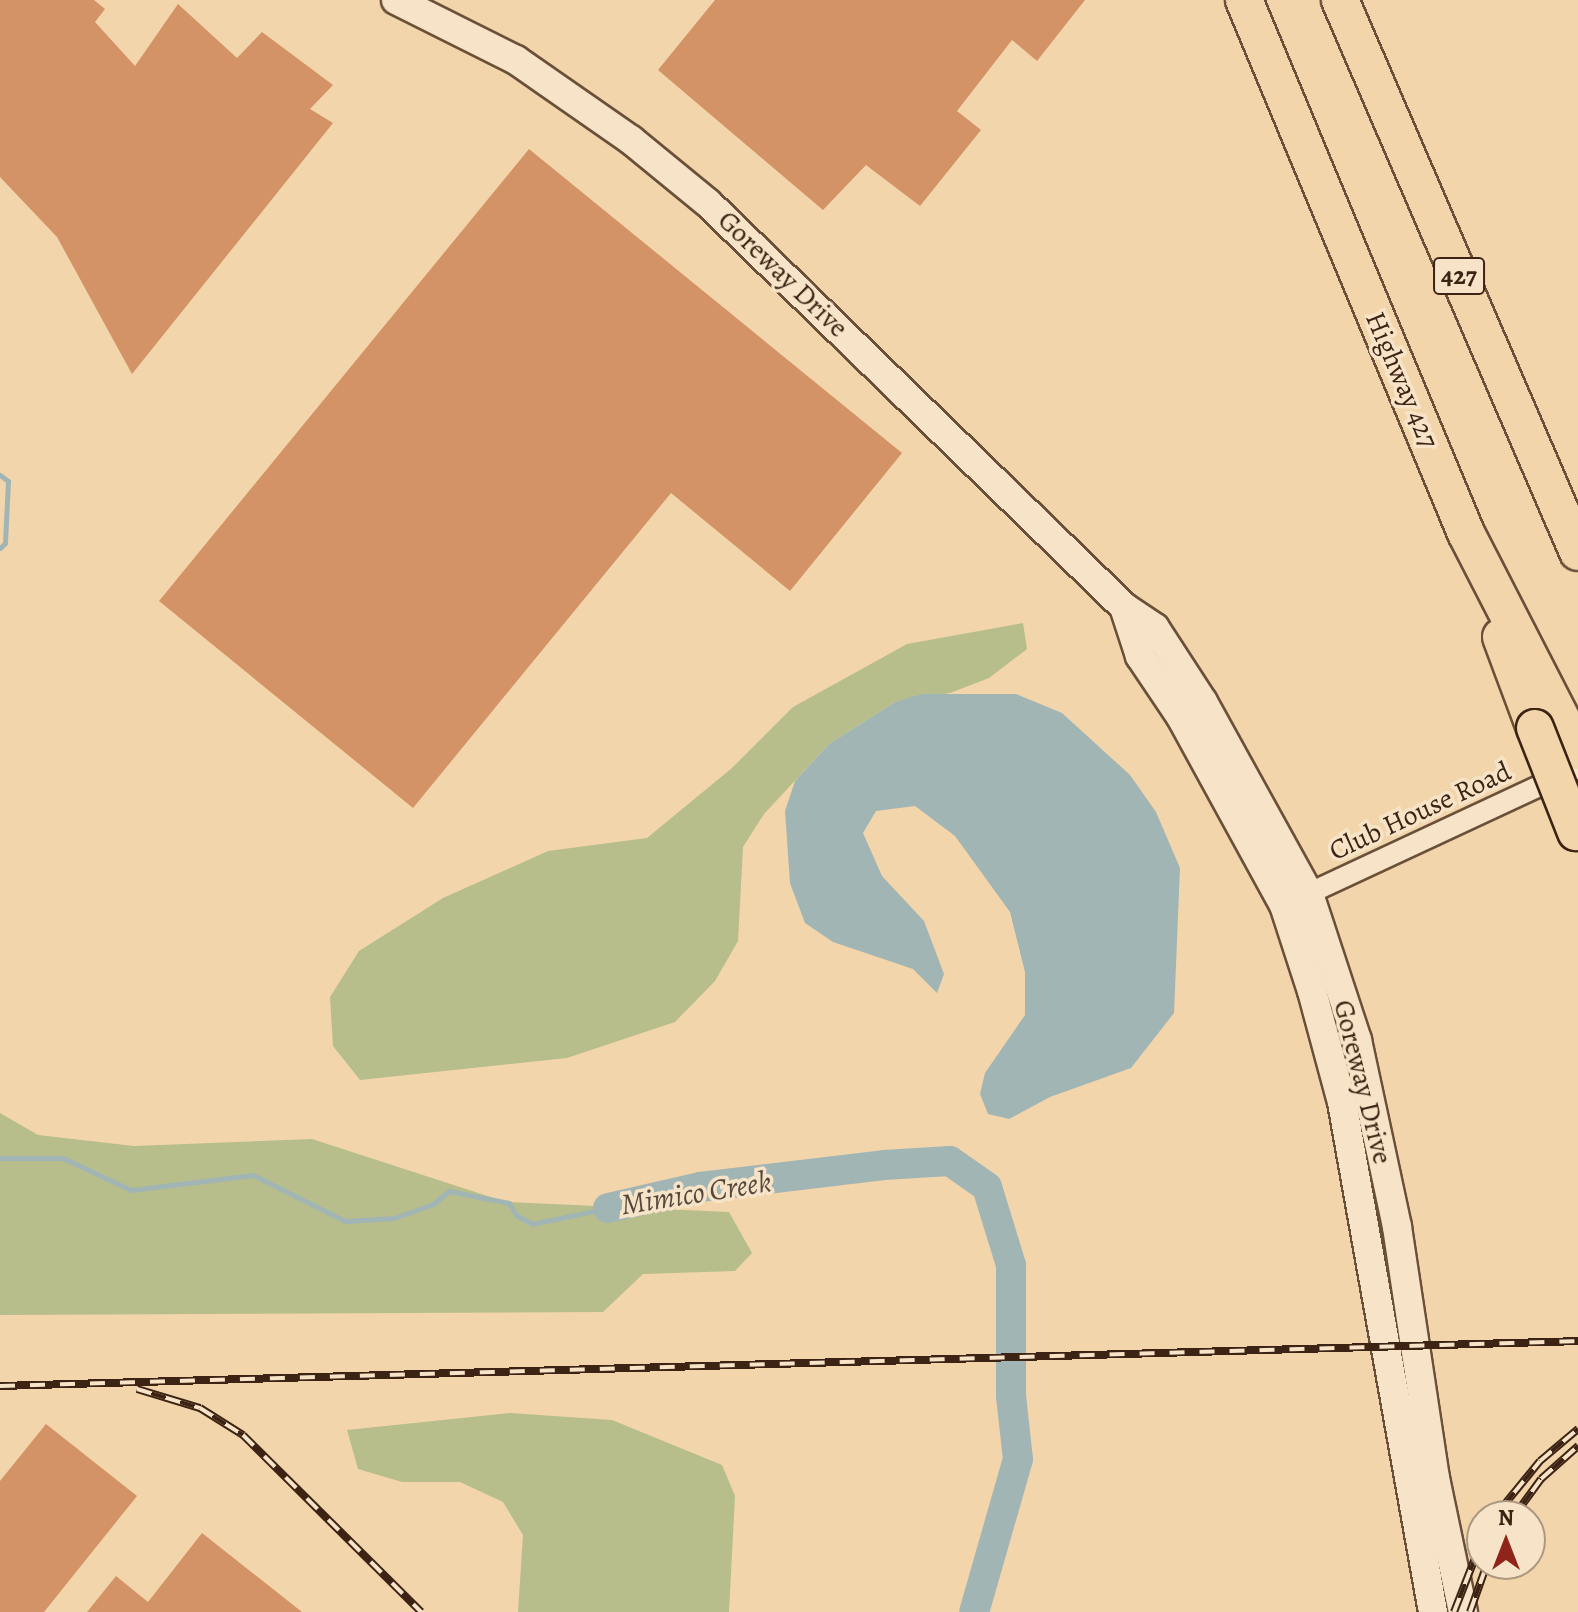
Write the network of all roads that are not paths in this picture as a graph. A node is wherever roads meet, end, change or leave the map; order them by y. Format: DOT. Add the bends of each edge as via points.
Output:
graph roads {
  1 [pos="396,0"];
  2 [pos="1244,0"];
  3 [pos="1340,0"];
  4 [pos="1578,552"];
  5 [pos="1549,722"];
  6 [pos="1578,751"];
  7 [pos="1578,768"];
  8 [pos="1577,834"];
  9 [pos="1296,900"];
  10 [pos="1433,1612"];
  11 [pos="1463,1612"];
  1 -- 9 [label="main road, Goreway Drive" via="516,60 631,140 708,203 1124,607 1129,637"];
  2 -- 5 [label="highway, Highway 427"];
  3 -- 4 [label="highway, 427"];
  5 -- 6 [label="highway"];
  5 -- 8 [label="highway, bridge"];
  7 -- 9 [label="street, Club House Road"];
  9 -- 10 [label="main road, Goreway Drive" via="1342,1102"];
  9 -- 11 [label="main road, Goreway Drive" via="1357,1040 1397,1227 1435,1478"];
}
